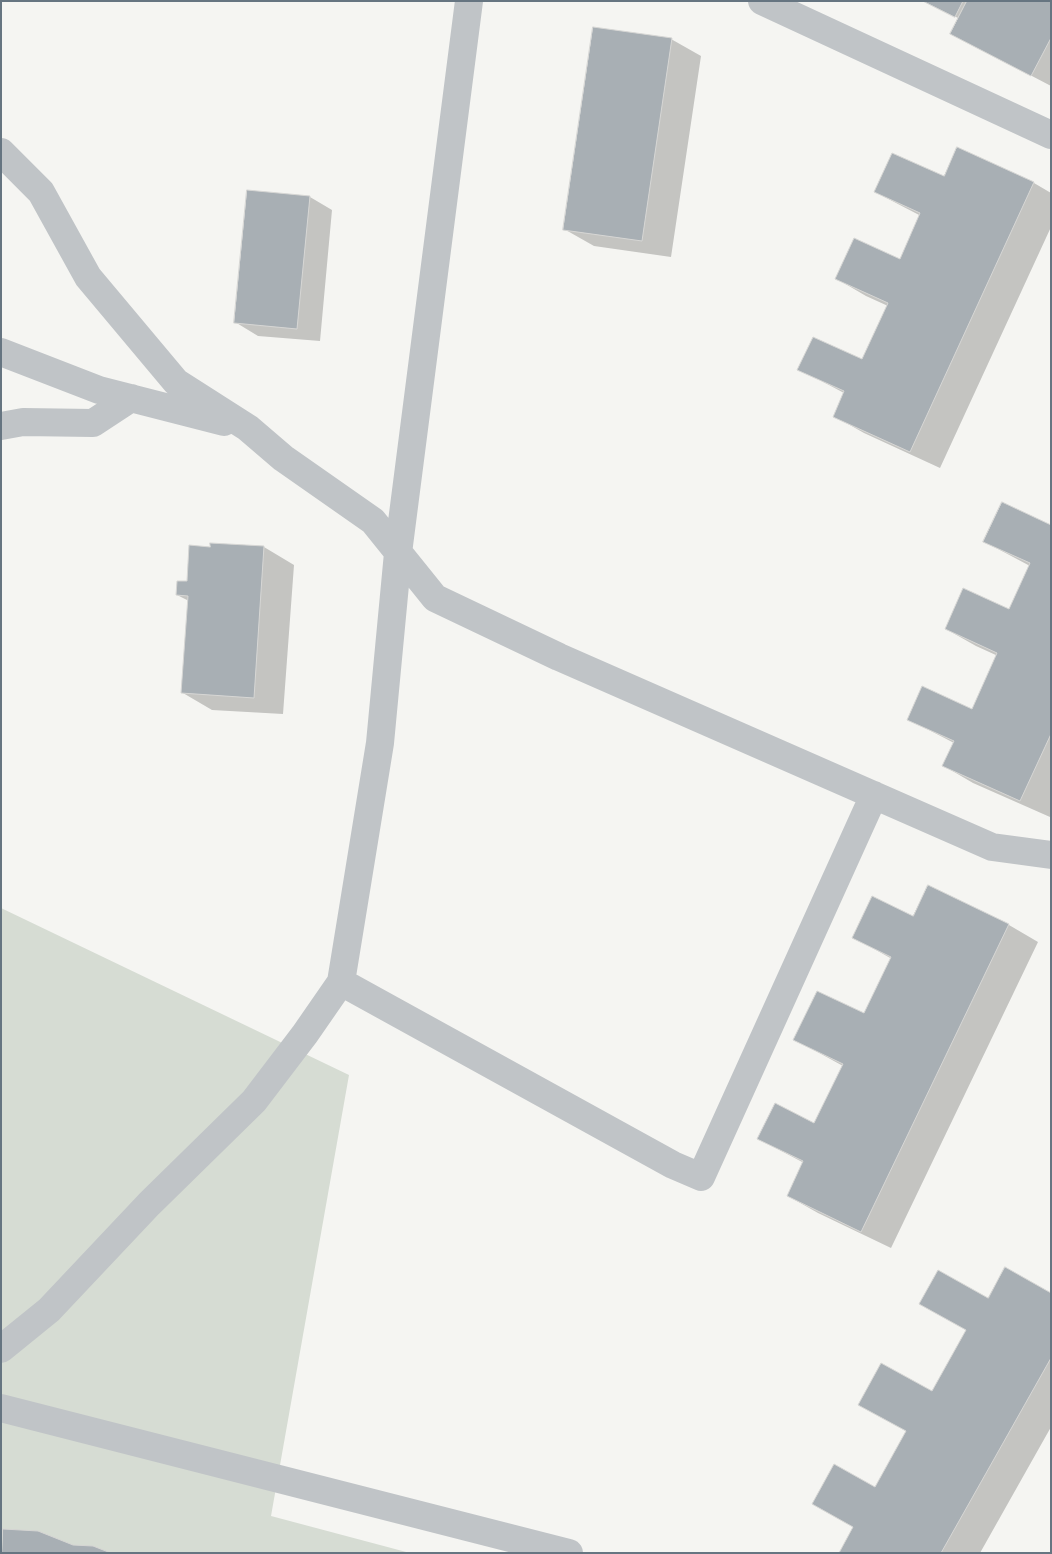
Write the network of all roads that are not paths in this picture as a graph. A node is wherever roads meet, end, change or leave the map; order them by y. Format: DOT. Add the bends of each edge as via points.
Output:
graph roads {
  1 [pos="468,1"];
  2 [pos="762,1"];
  3 [pos="1051,135"];
  4 [pos="1,152"];
  5 [pos="1,352"];
  6 [pos="131,398"];
  7 [pos="1,426"];
  8 [pos="248,428"];
  9 [pos="398,553"];
  10 [pos="874,795"];
  11 [pos="1051,855"];
  12 [pos="341,982"];
  13 [pos="1,1350"];
  14 [pos="1,1408"];
  15 [pos="569,1553"];
  1 -- 9 [label="street"];
  2 -- 3 [label="street"];
  4 -- 8 [label="street" via="41,192 88,277 176,382"];
  5 -- 6 [label="street" via="99,390"];
  6 -- 7 [label="street" via="93,422 23,422"];
  6 -- 8 [label="street"];
  8 -- 9 [label="street" via="283,458 373,521"];
  9 -- 10 [label="street" via="434,598"];
  9 -- 12 [label="street" via="380,744"];
  10 -- 11 [label="street" via="992,847"];
  10 -- 12 [label="street" via="701,1177"];
  12 -- 13 [label="street" via="254,1101 149,1204 49,1310"];
  14 -- 15 [label="street"];
}
